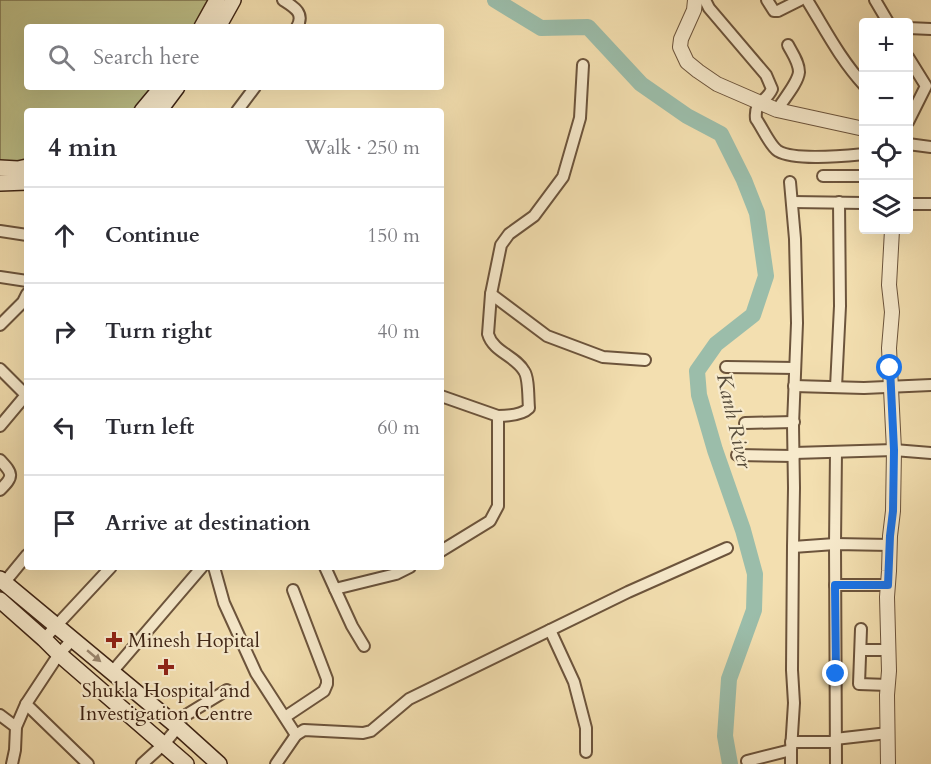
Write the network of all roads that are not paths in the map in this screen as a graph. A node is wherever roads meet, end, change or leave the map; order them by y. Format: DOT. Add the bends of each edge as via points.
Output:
graph roads {
  1 [pos="217,0"];
  2 [pos="233,0"];
  3 [pos="283,0"];
  4 [pos="696,0"];
  5 [pos="705,0"];
  6 [pos="766,0"];
  7 [pos="800,0"];
  8 [pos="807,0"];
  9 [pos="876,0"];
  10 [pos="886,18"];
  11 [pos="204,24"];
  12 [pos="220,24"];
  13 [pos="299,24"];
  14 [pos="913,27"];
  15 [pos="931,29"];
  16 [pos="788,45"];
  17 [pos="913,63"];
  18 [pos="583,65"];
  19 [pos="859,80"];
  20 [pos="929,87"];
  21 [pos="160,90"];
  22 [pos="175,90"];
  23 [pos="253,90"];
  24 [pos="760,101"];
  25 [pos="144,108"];
  26 [pos="161,108"];
  27 [pos="239,108"];
  28 [pos="777,110"];
  29 [pos="913,115"];
  30 [pos="859,128"];
  31 [pos="913,145"];
  32 [pos="931,147"];
  33 [pos="859,154"];
  34 [pos="0,168"];
  35 [pos="24,174"];
  36 [pos="24,174"];
  37 [pos="823,176"];
  38 [pos="859,176"];
  39 [pos="790,182"];
  40 [pos="0,183"];
  41 [pos="792,202"];
  42 [pos="838,202"];
  43 [pos="859,203"];
  44 [pos="913,204"];
  45 [pos="931,204"];
  46 [pos="0,231"];
  47 [pos="891,234"];
  48 [pos="24,235"];
  49 [pos="0,277"];
  50 [pos="24,281"];
  51 [pos="491,294"];
  52 [pos="24,303"];
  53 [pos="0,325"];
  54 [pos="645,360"];
  55 [pos="726,368"];
  56 [pos="795,368"];
  57 [pos="0,369"];
  58 [pos="931,385"];
  59 [pos="795,386"];
  60 [pos="836,387"];
  61 [pos="891,387"];
  62 [pos="24,392"];
  63 [pos="444,397"];
  64 [pos="24,398"];
  65 [pos="498,416"];
  66 [pos="794,422"];
  67 [pos="745,423"];
  68 [pos="0,426"];
  69 [pos="894,450"];
  70 [pos="836,452"];
  71 [pos="931,453"];
  72 [pos="794,454"];
  73 [pos="737,455"];
  74 [pos="0,459"];
  75 [pos="0,490"];
  76 [pos="835,544"];
  77 [pos="890,545"];
  78 [pos="793,547"];
  79 [pos="727,548"];
  80 [pos="444,549"];
  81 [pos="24,558"];
  82 [pos="108,570"];
  83 [pos="199,570"];
  84 [pos="215,570"];
  85 [pos="326,570"];
  86 [pos="404,570"];
  87 [pos="2,581"];
  88 [pos="835,585"];
  89 [pos="888,585"];
  90 [pos="335,589"];
  91 [pos="293,590"];
  92 [pos="0,600"];
  93 [pos="57,625"];
  94 [pos="861,629"];
  95 [pos="550,630"];
  96 [pos="44,639"];
  97 [pos="73,639"];
  98 [pos="364,646"];
  99 [pos="861,650"];
  100 [pos="889,650"];
  101 [pos="58,654"];
  102 [pos="112,672"];
  103 [pos="888,686"];
  104 [pos="227,690"];
  105 [pos="26,704"];
  106 [pos="0,715"];
  107 [pos="285,717"];
  108 [pos="175,725"];
  109 [pos="16,727"];
  110 [pos="888,734"];
  111 [pos="296,735"];
  112 [pos="835,741"];
  113 [pos="164,744"];
  114 [pos="791,746"];
  115 [pos="586,752"];
  116 [pos="747,760"];
  117 [pos="12,764"];
  118 [pos="88,764"];
  119 [pos="142,764"];
  120 [pos="186,764"];
  121 [pos="219,764"];
  122 [pos="276,764"];
  123 [pos="791,764"];
  124 [pos="836,764"];
  125 [pos="888,764"];
  1 -- 11 [label="main road"];
  2 -- 12 [label="main road"];
  3 -- 13 [label="street" via="300,15"];
  4 -- 24 [label="street" via="681,39 687,62 717,84"];
  5 -- 24 [label="street" via="766,75 772,89"];
  6 -- 7 [label="street" via="778,11"];
  8 -- 19 [label="street"];
  9 -- 10 [label="street"];
  14 -- 15 [label="street"];
  16 -- 28 [label="street" via="799,73"];
  17 -- 20 [label="street"];
  18 -- 51 [label="street" via="580,118 563,177 534,216 508,234 501,245"];
  20 -- 29 [label="street"];
  21 -- 25 [label="main road"];
  22 -- 26 [label="main road"];
  23 -- 27 [label="street"];
  24 -- 28 [label="street"];
  24 -- 33 [label="street" via="756,120 777,150 797,156"];
  28 -- 30 [label="street"];
  31 -- 32 [label="street"];
  34 -- 35 [label="main road"];
  36 -- 40 [label="main road"];
  37 -- 38 [label="street"];
  39 -- 41 [label="street"];
  41 -- 42 [label="street"];
  41 -- 56 [label="street"];
  42 -- 43 [label="street"];
  42 -- 60 [label="street" via="840,306"];
  44 -- 45 [label="street"];
  46 -- 48 [label="street"];
  47 -- 61 [label="street"];
  49 -- 50 [label="street"];
  51 -- 54 [label="street" via="547,336 603,357"];
  51 -- 65 [label="street" via="488,334 494,345 525,372 529,408 525,413"];
  52 -- 53 [label="street"];
  55 -- 56 [label="street"];
  56 -- 59 [label="street"];
  57 -- 62 [label="street"];
  58 -- 61 [label="street"];
  59 -- 60 [label="street"];
  59 -- 66 [label="street"];
  60 -- 61 [label="street"];
  61 -- 69 [label="street"];
  63 -- 65 [label="street"];
  64 -- 68 [label="street"];
  65 -- 80 [label="street" via="498,506 490,521"];
  66 -- 67 [label="street"];
  66 -- 72 [label="street"];
  69 -- 70 [label="street"];
  69 -- 71 [label="street"];
  69 -- 77 [label="street"];
  70 -- 72 [label="street"];
  70 -- 76 [label="street"];
  72 -- 73 [label="street"];
  72 -- 78 [label="street"];
  74 -- 75 [label="street" via="10,475"];
  76 -- 77 [label="street"];
  76 -- 78 [label="street"];
  76 -- 88 [label="street"];
  77 -- 89 [label="street"];
  78 -- 114 [label="street"];
  79 -- 95 [label="street"];
  81 -- 87 [label="street"];
  82 -- 93 [label="street"];
  83 -- 102 [label="street"];
  84 -- 107 [label="street" via="224,603 256,673"];
  85 -- 90 [label="street"];
  86 -- 90 [label="street"];
  87 -- 93 [label="main road"];
  88 -- 89 [label="street"];
  88 -- 112 [label="street"];
  89 -- 100 [label="street"];
  90 -- 98 [label="street"];
  91 -- 107 [label="street" via="327,684 324,691"];
  92 -- 96 [label="main road"];
  93 -- 96 [label="street"];
  93 -- 97 [label="main road"];
  94 -- 99 [label="street"];
  95 -- 111 [label="street" via="409,699 371,731 304,730"];
  95 -- 115 [label="street" via="574,682 586,728"];
  96 -- 101 [label="main road"];
  97 -- 101 [label="street"];
  97 -- 102 [label="main road, one-way"];
  99 -- 100 [label="street"];
  99 -- 103 [label="street" via="859,684"];
  100 -- 103 [label="street"];
  101 -- 105 [label="street"];
  101 -- 113 [label="main road"];
  102 -- 108 [label="main road"];
  103 -- 110 [label="street"];
  104 -- 108 [label="street"];
  105 -- 109 [label="street"];
  105 -- 118 [label="street"];
  106 -- 109 [label="street"];
  107 -- 111 [label="street"];
  108 -- 113 [label="street"];
  108 -- 121 [label="main road"];
  109 -- 117 [label="street"];
  110 -- 112 [label="street"];
  110 -- 125 [label="street"];
  111 -- 122 [label="street"];
  112 -- 114 [label="street"];
  112 -- 124 [label="street"];
  113 -- 119 [label="street"];
  113 -- 120 [label="main road"];
  114 -- 116 [label="street"];
  114 -- 123 [label="street"];
}
